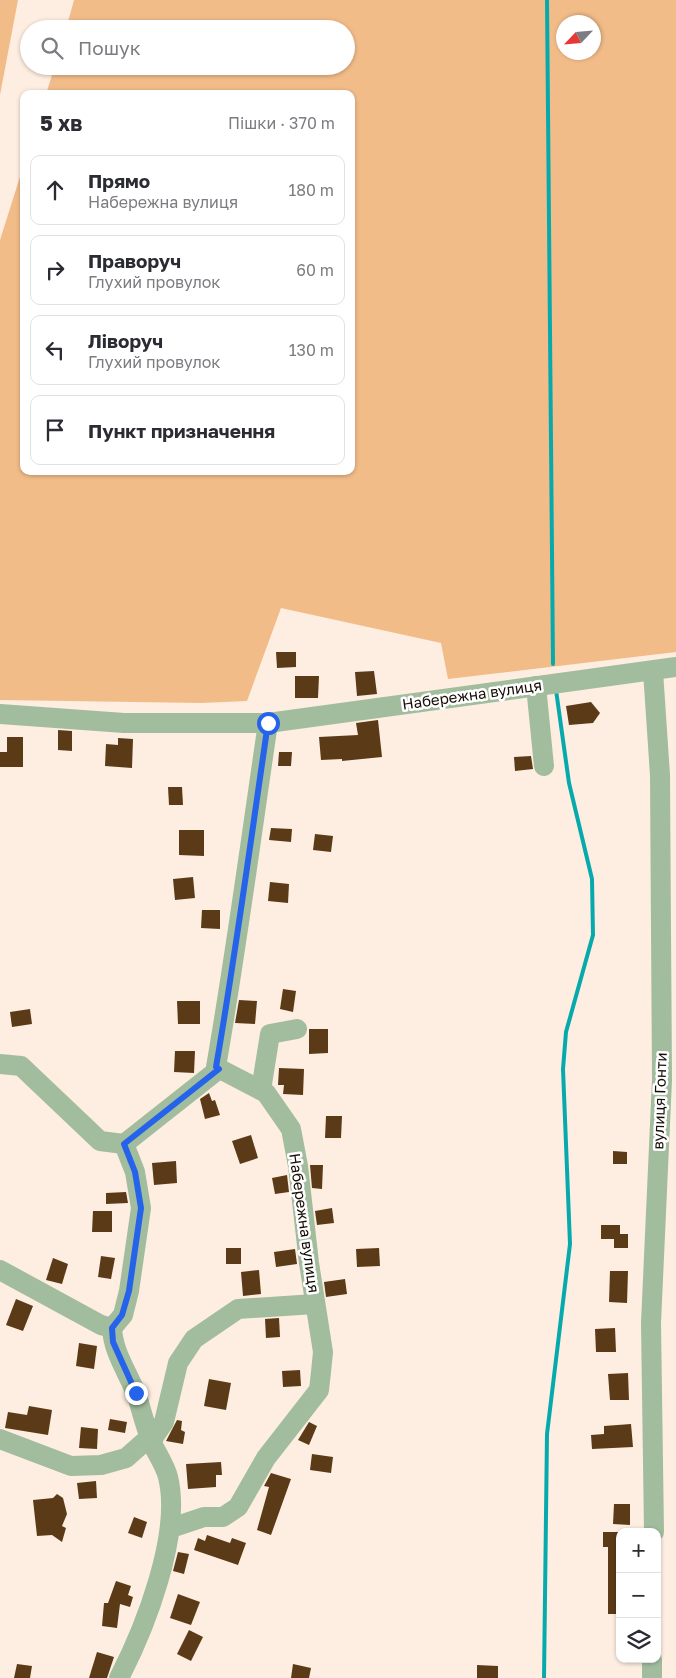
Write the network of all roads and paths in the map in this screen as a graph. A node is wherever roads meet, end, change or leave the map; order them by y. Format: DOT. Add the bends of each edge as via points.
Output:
graph roads {
  1 [pos="676,667"];
  2 [pos="653,671"];
  3 [pos="536,686"];
  4 [pos="0,714"];
  5 [pos="268,723"];
  6 [pos="544,766"];
  7 [pos="297,1029"];
  8 [pos="0,1064"];
  9 [pos="219,1069"];
  10 [pos="261,1090"];
  11 [pos="124,1144"];
  12 [pos="0,1270"];
  13 [pos="315,1304"];
  14 [pos="112,1328"];
  15 [pos="0,1439"];
  16 [pos="151,1441"];
  17 [pos="171,1528"];
  18 [pos="654,1528"];
  19 [pos="652,1663"];
  20 [pos="119,1678"];
  21 [pos="652,1678"];
  1 -- 2 [label="street, Набережна вулиця"];
  2 -- 3 [label="street, Набережна вулиця"];
  2 -- 18 [label="street, вулиця Гонти" via="660,775 662,1080 651,1324"];
  3 -- 5 [label="street, Набережна вулиця"];
  3 -- 6 [label="street"];
  4 -- 5 [label="street, Набережна вулиця" via="124,723"];
  5 -- 9 [label="street" via="247,858 243,907 216,1067"];
  7 -- 10 [label="street" via="270,1034"];
  8 -- 11 [label="street" via="21,1066 100,1141"];
  9 -- 10 [label="street, Набережна вулиця"];
  9 -- 11 [label="street"];
  10 -- 13 [label="street, Набережна вулиця" via="291,1129"];
  11 -- 14 [label="street" via="135,1172 141,1208 129,1291 122,1315"];
  12 -- 14 [label="street" via="93,1321"];
  13 -- 16 [label="street" via="238,1309 194,1339 178,1363 164,1422"];
  13 -- 17 [label="street, Набережна вулиця" via="323,1352 319,1390 266,1458 238,1507 223,1517 204,1517"];
  14 -- 16 [label="street" via="113,1342 136,1393"];
  15 -- 16 [label="street" via="71,1466 101,1465 126,1458 143,1443"];
  16 -- 17 [label="street" via="168,1477"];
  17 -- 20 [label="street" via="154,1592 132,1654"];
  19 -- 21 [label="street"];
}
